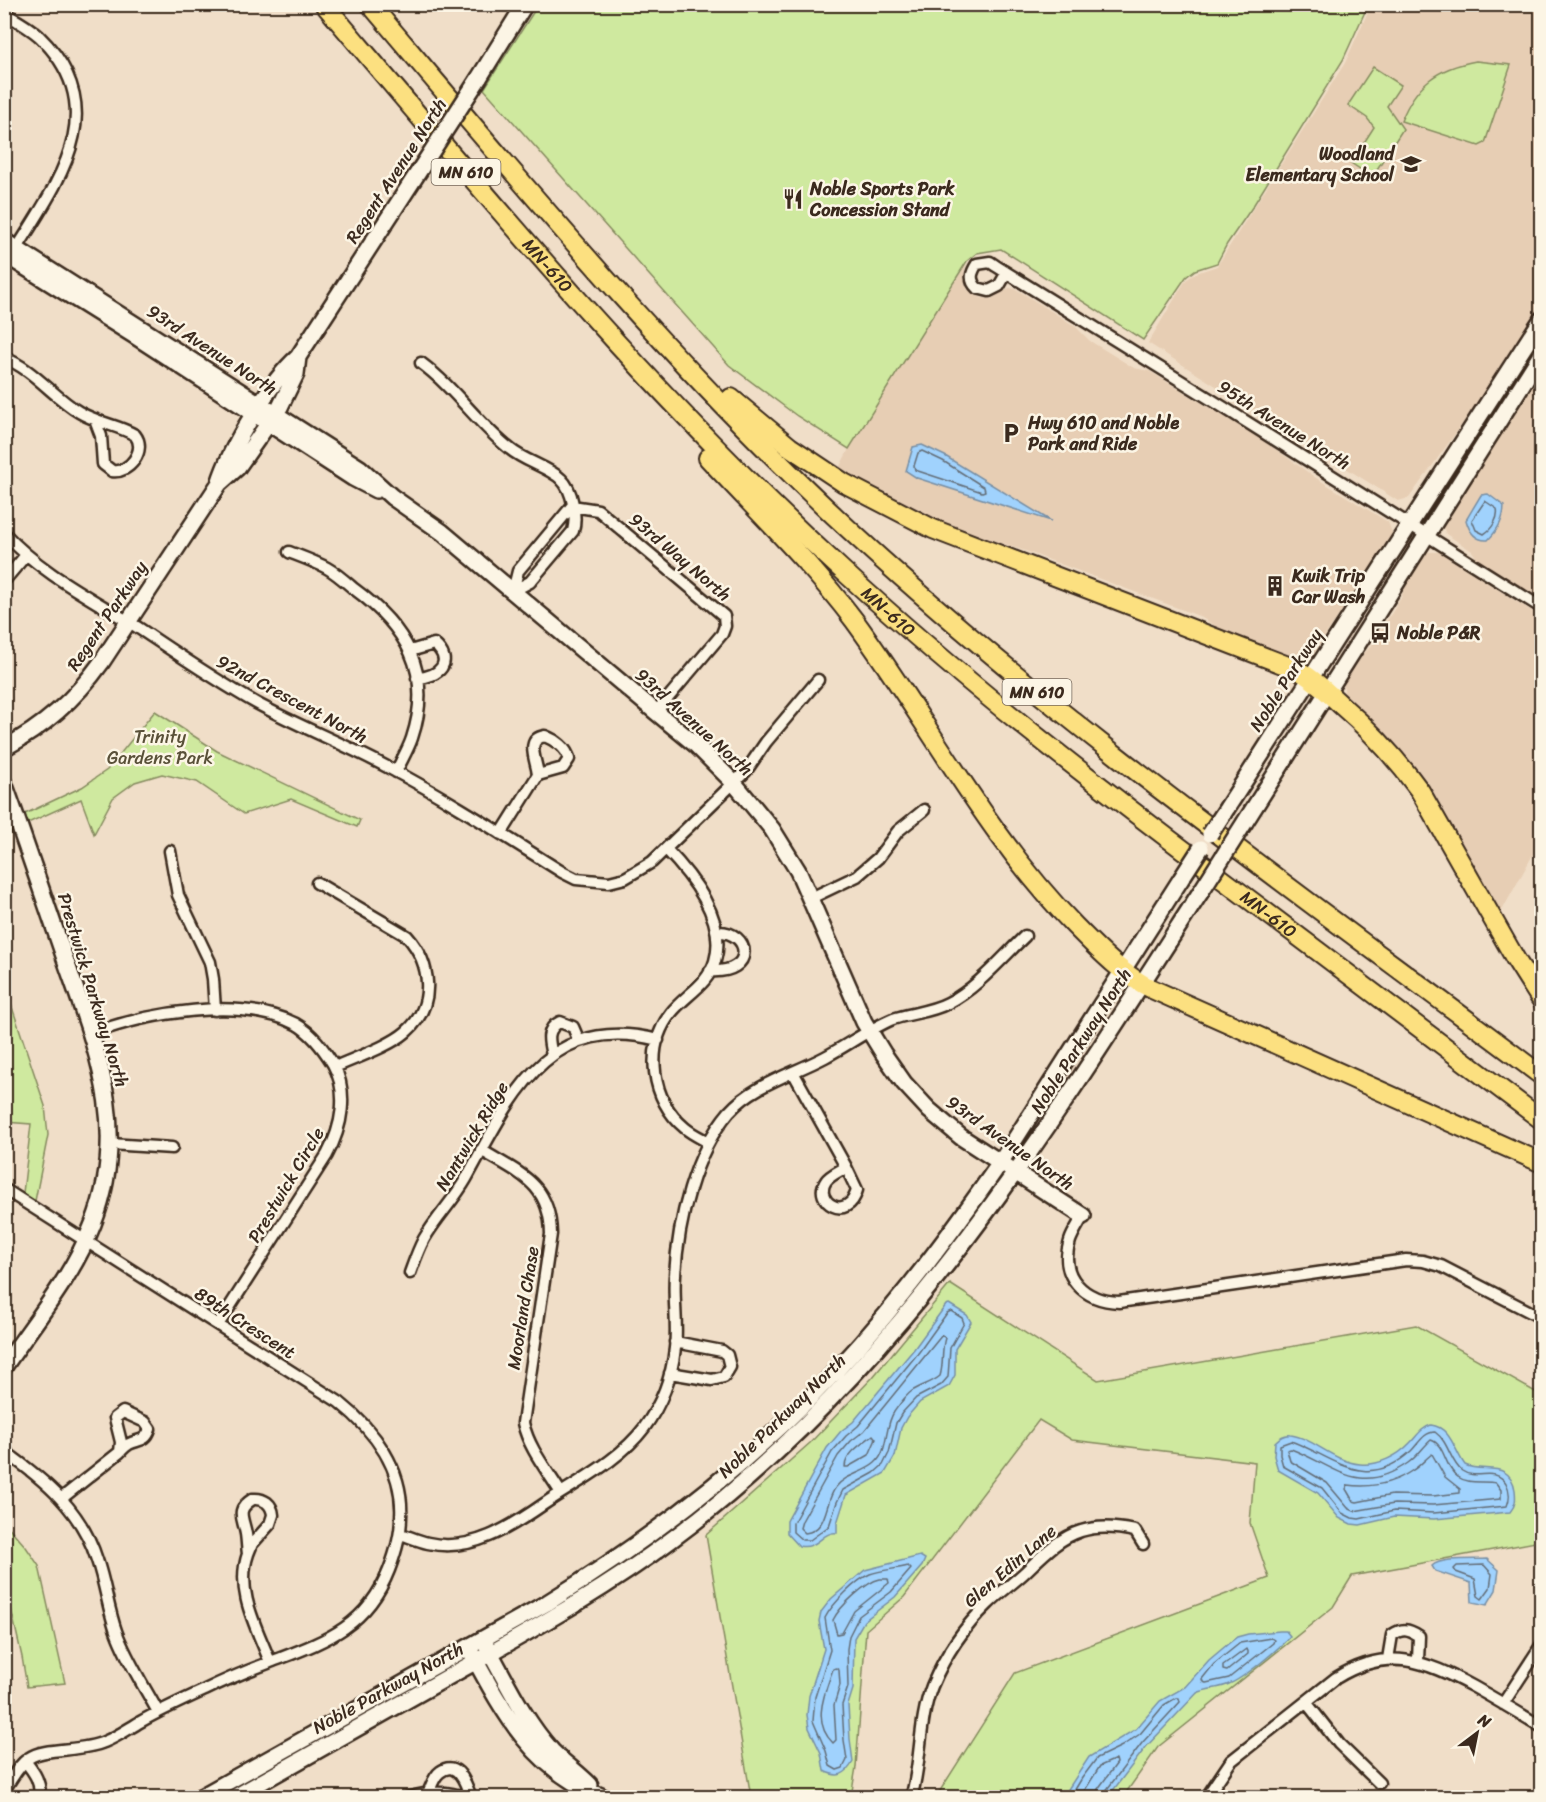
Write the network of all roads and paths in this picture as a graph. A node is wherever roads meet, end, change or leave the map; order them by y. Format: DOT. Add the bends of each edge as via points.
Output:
graph roads {
  1 [pos="324,4"];
  2 [pos="370,4"];
  3 [pos="525,4"];
  4 [pos="4,13"];
  5 [pos="9,251"];
  6 [pos="582,252"];
  7 [pos="1006,274"];
  8 [pos="1542,319"];
  9 [pos="611,338"];
  10 [pos="1542,353"];
  11 [pos="298,357"];
  12 [pos="4,358"];
  13 [pos="421,363"];
  14 [pos="257,409"];
  15 [pos="272,419"];
  16 [pos="94,420"];
  17 [pos="219,484"];
  18 [pos="572,506"];
  19 [pos="1411,525"];
  20 [pos="4,532"];
  21 [pos="1426,534"];
  22 [pos="289,552"];
  23 [pos="26,555"];
  24 [pos="4,581"];
  25 [pos="513,591"];
  26 [pos="1542,608"];
  27 [pos="129,622"];
  28 [pos="410,651"];
  29 [pos="1311,677"];
  30 [pos="417,678"];
  31 [pos="818,680"];
  32 [pos="1328,692"];
  33 [pos="656,712"];
  34 [pos="4,748"];
  35 [pos="396,772"];
  36 [pos="538,775"];
  37 [pos="4,783"];
  38 [pos="734,783"];
  39 [pos="924,810"];
  40 [pos="501,834"];
  41 [pos="666,849"];
  42 [pos="170,851"];
  43 [pos="317,883"];
  44 [pos="811,898"];
  45 [pos="718,932"];
  46 [pos="1024,936"];
  47 [pos="710,971"];
  48 [pos="1123,972"];
  49 [pos="1141,984"];
  50 [pos="1542,1001"];
  51 [pos="214,1010"];
  52 [pos="1212,1016"];
  53 [pos="869,1030"];
  54 [pos="91,1035"];
  55 [pos="658,1040"];
  56 [pos="579,1041"];
  57 [pos="552,1055"];
  58 [pos="335,1067"];
  59 [pos="793,1072"];
  60 [pos="1542,1076"];
  61 [pos="1542,1120"];
  62 [pos="708,1142"];
  63 [pos="110,1144"];
  64 [pos="172,1148"];
  65 [pos="482,1150"];
  66 [pos="1000,1163"];
  67 [pos="1542,1163"];
  68 [pos="846,1167"];
  69 [pos="1542,1172"];
  70 [pos="1015,1173"];
  71 [pos="4,1189"];
  72 [pos="1083,1216"];
  73 [pos="86,1241"];
  74 [pos="410,1273"];
  75 [pos="1542,1318"];
  76 [pos="218,1325"];
  77 [pos="675,1342"];
  78 [pos="4,1367"];
  79 [pos="670,1373"];
  80 [pos="4,1451"];
  81 [pos="120,1452"];
  82 [pos="561,1493"];
  83 [pos="62,1498"];
  84 [pos="401,1534"];
  85 [pos="1143,1544"];
  86 [pos="248,1554"];
  87 [pos="483,1639"];
  88 [pos="1542,1644"];
  89 [pos="468,1647"];
  90 [pos="491,1654"];
  91 [pos="1388,1659"];
  92 [pos="476,1661"];
  93 [pos="1418,1661"];
  94 [pos="270,1662"];
  95 [pos="1306,1702"];
  96 [pos="1503,1704"];
  97 [pos="158,1712"];
  98 [pos="1542,1727"];
  99 [pos="25,1761"];
  100 [pos="1379,1783"];
  101 [pos="4,1790"];
  102 [pos="428,1793"];
  103 [pos="205,1796"];
  104 [pos="39,1797"];
  105 [pos="233,1797"];
  106 [pos="407,1797"];
  107 [pos="466,1797"];
  108 [pos="471,1797"];
  109 [pos="602,1797"];
  110 [pos="911,1797"];
  111 [pos="1206,1797"];
  1 -- 9 [label="highway, MN-610 / MN 610"];
  2 -- 6 [label="highway, MN-610 / MN 610"];
  3 -- 11 [label="main road, Regent Avenue North, bridge"];
  4 -- 5 [label="street" via="38,34 60,62 69,78 76,122 59,179"];
  5 -- 14 [label="main road, 93rd Avenue North"];
  6 -- 29 [label="highway" via="759,423 844,483 964,542"];
  6 -- 60 [label="highway, MN-610 / MN 610" via="692,374 809,491 999,662 1126,763"];
  7 -- 19 [label="street, 95th Avenue North"];
  8 -- 19 [label="main road, Noble Parkway"];
  9 -- 48 [label="highway" via="680,426 833,594 1014,856 1065,915"];
  9 -- 61 [label="highway, MN-610 / MN 610" via="788,520 952,668 1061,758"];
  10 -- 21 [label="main road"];
  11 -- 14 [label="main road, Regent Avenue North"];
  11 -- 15 [label="main road, Regent Avenue North" via="296,374"];
  12 -- 16 [label="street"];
  13 -- 18 [label="street" via="441,377 477,420 512,452 562,479"];
  14 -- 15 [label="main road, 93rd Avenue North"];
  14 -- 17 [label="main road, Regent Parkway" via="226,462"];
  15 -- 17 [label="main road, Regent Parkway" via="237,468"];
  15 -- 25 [label="main road, 93rd Avenue North" via="360,468"];
  16 -- 16 [label="street" via="101,436 103,464 112,471 124,471 140,448 139,440 129,432"];
  17 -- 27 [label="main road, Regent Parkway"];
  18 -- 25 [label="street" via="518,571"];
  18 -- 25 [label="street" via="576,522 573,531 530,582"];
  18 -- 33 [label="street, 93rd Way North" via="598,510 724,616 722,634"];
  19 -- 21 [label="street, 95th Avenue North"];
  19 -- 29 [label="main road, Noble Parkway"];
  20 -- 23 [label="street, 92nd Crescent North"];
  21 -- 26 [label="street, 95th Avenue North"];
  21 -- 32 [label="main road"];
  22 -- 28 [label="street" via="327,568 368,598 396,626"];
  23 -- 24 [label="street"];
  23 -- 27 [label="street, 92nd Crescent North"];
  25 -- 33 [label="main road, 93rd Avenue North"];
  27 -- 34 [label="main road, Regent Parkway" via="76,694"];
  27 -- 35 [label="street, 92nd Crescent North" via="208,675"];
  28 -- 30 [label="street"];
  28 -- 30 [label="street" via="434,644 443,656 440,670"];
  29 -- 32 [label="highway"];
  29 -- 48 [label="main road, Noble Parkway, bridge"];
  30 -- 35 [label="street" via="419,700 412,739"];
  31 -- 38 [label="street"];
  32 -- 49 [label="main road, Noble Parkway North, bridge"];
  32 -- 50 [label="highway" via="1381,743 1420,791"];
  33 -- 38 [label="main road, 93rd Avenue North"];
  35 -- 40 [label="street, 92nd Crescent North"];
  36 -- 40 [label="street"];
  37 -- 54 [label="main road, Prestwick Parkway North"];
  38 -- 41 [label="street"];
  38 -- 44 [label="main road, 93rd Avenue North" via="772,830"];
  39 -- 44 [label="street" via="898,831 878,858 857,876"];
  40 -- 41 [label="street, 92nd Crescent North" via="576,879 609,882 625,878 646,867"];
  41 -- 45 [label="street" via="692,880"];
  42 -- 51 [label="street" via="178,895 210,962"];
  43 -- 58 [label="street" via="407,936 417,947 428,977 424,1007 406,1032"];
  44 -- 53 [label="main road, 93rd Avenue North"];
  45 -- 47 [label="street" via="715,963"];
  45 -- 47 [label="street" via="739,940 743,956 738,966 730,970"];
  46 -- 53 [label="street" via="947,1004"];
  47 -- 55 [label="street" via="699,988 670,1014"];
  48 -- 49 [label="highway"];
  48 -- 66 [label="main road, Noble Parkway North"];
  49 -- 52 [label="highway"];
  49 -- 70 [label="main road, Noble Parkway North"];
  51 -- 54 [label="street, Prestwick Circle" via="168,1013"];
  51 -- 58 [label="street, Prestwick Circle" via="263,1013 298,1025 319,1043"];
  52 -- 67 [label="highway"];
  52 -- 69 [label="highway" via="1244,1041"];
  53 -- 59 [label="street"];
  53 -- 66 [label="main road, 93rd Avenue North" via="904,1083 929,1110"];
  54 -- 63 [label="main road, Prestwick Parkway North" via="107,1093"];
  55 -- 56 [label="street, Nantwick Ridge" via="606,1034"];
  55 -- 62 [label="street" via="655,1072 664,1103 685,1128"];
  56 -- 57 [label="street, Nantwick Ridge"];
  56 -- 57 [label="street" via="573,1027 555,1024 549,1036"];
  57 -- 65 [label="street, Nantwick Ridge" via="528,1077"];
  58 -- 76 [label="street, Prestwick Circle" via="342,1102 336,1139"];
  59 -- 62 [label="street" via="746,1097 731,1110"];
  59 -- 68 [label="street"];
  62 -- 77 [label="street" via="679,1240"];
  63 -- 64 [label="street"];
  63 -- 73 [label="main road, Prestwick Parkway North" via="102,1197"];
  65 -- 74 [label="street, Nantwick Ridge" via="424,1239"];
  65 -- 82 [label="street, Moorland Chase" via="533,1184 548,1206 551,1234 523,1423 532,1448"];
  66 -- 70 [label="main road, 93rd Avenue North"];
  66 -- 87 [label="main road, Noble Parkway North" via="945,1240 867,1335 813,1395 756,1449 622,1556"];
  70 -- 72 [label="main road, 93rd Avenue North"];
  70 -- 90 [label="main road, Noble Parkway North" via="960,1248 873,1354 763,1465 635,1566"];
  71 -- 73 [label="street, 89th Crescent"];
  72 -- 75 [label="street, 93rd Avenue North" via="1070,1242 1068,1268 1081,1290 1105,1302 1406,1260 1441,1266"];
  73 -- 76 [label="street, 89th Crescent"];
  73 -- 78 [label="main road, Prestwick Parkway North"];
  76 -- 84 [label="street, 89th Crescent" via="339,1402 371,1431 393,1469 402,1512"];
  77 -- 79 [label="street"];
  77 -- 79 [label="street" via="723,1351 730,1367 724,1377 712,1380"];
  79 -- 82 [label="street" via="643,1429 628,1445"];
  80 -- 83 [label="street"];
  81 -- 83 [label="street"];
  82 -- 84 [label="street" via="513,1525 473,1541 430,1543"];
  83 -- 97 [label="street" via="88,1537 117,1633"];
  84 -- 94 [label="street, 89th Crescent" via="385,1579 362,1614 328,1639"];
  85 -- 110 [label="street, Glen Edin Lane" via="1135,1531 1116,1527 1080,1531 1049,1550 971,1621 942,1663 929,1695"];
  86 -- 86 [label="street" via="273,1515 268,1504 257,1498 242,1510"];
  86 -- 94 [label="street" via="243,1568 245,1598"];
  87 -- 89 [label="main road, Noble Parkway North"];
  87 -- 90 [label="main road"];
  88 -- 96 [label="street"];
  89 -- 92 [label="main road"];
  89 -- 103 [label="main road, Noble Parkway North"];
  90 -- 92 [label="main road, Noble Parkway North"];
  90 -- 109 [label="main road" via="544,1741"];
  91 -- 93 [label="street"];
  91 -- 93 [label="street" via="1392,1635 1410,1630 1419,1636"];
  91 -- 95 [label="street" via="1348,1671"];
  92 -- 105 [label="main road, Noble Parkway North"];
  92 -- 109 [label="main road" via="514,1726 539,1756 574,1784"];
  93 -- 96 [label="street" via="1443,1670"];
  94 -- 97 [label="street, 89th Crescent"];
  95 -- 100 [label="street" via="1345,1750"];
  95 -- 111 [label="street" via="1231,1761"];
  96 -- 98 [label="street"];
  97 -- 99 [label="street, 89th Crescent" via="105,1742 42,1752"];
  99 -- 101 [label="street"];
  99 -- 104 [label="street" via="38,1781"];
  102 -- 106 [label="street"];
  102 -- 107 [label="street"];
  102 -- 108 [label="street" via="441,1772 448,1769 461,1773"];
}
